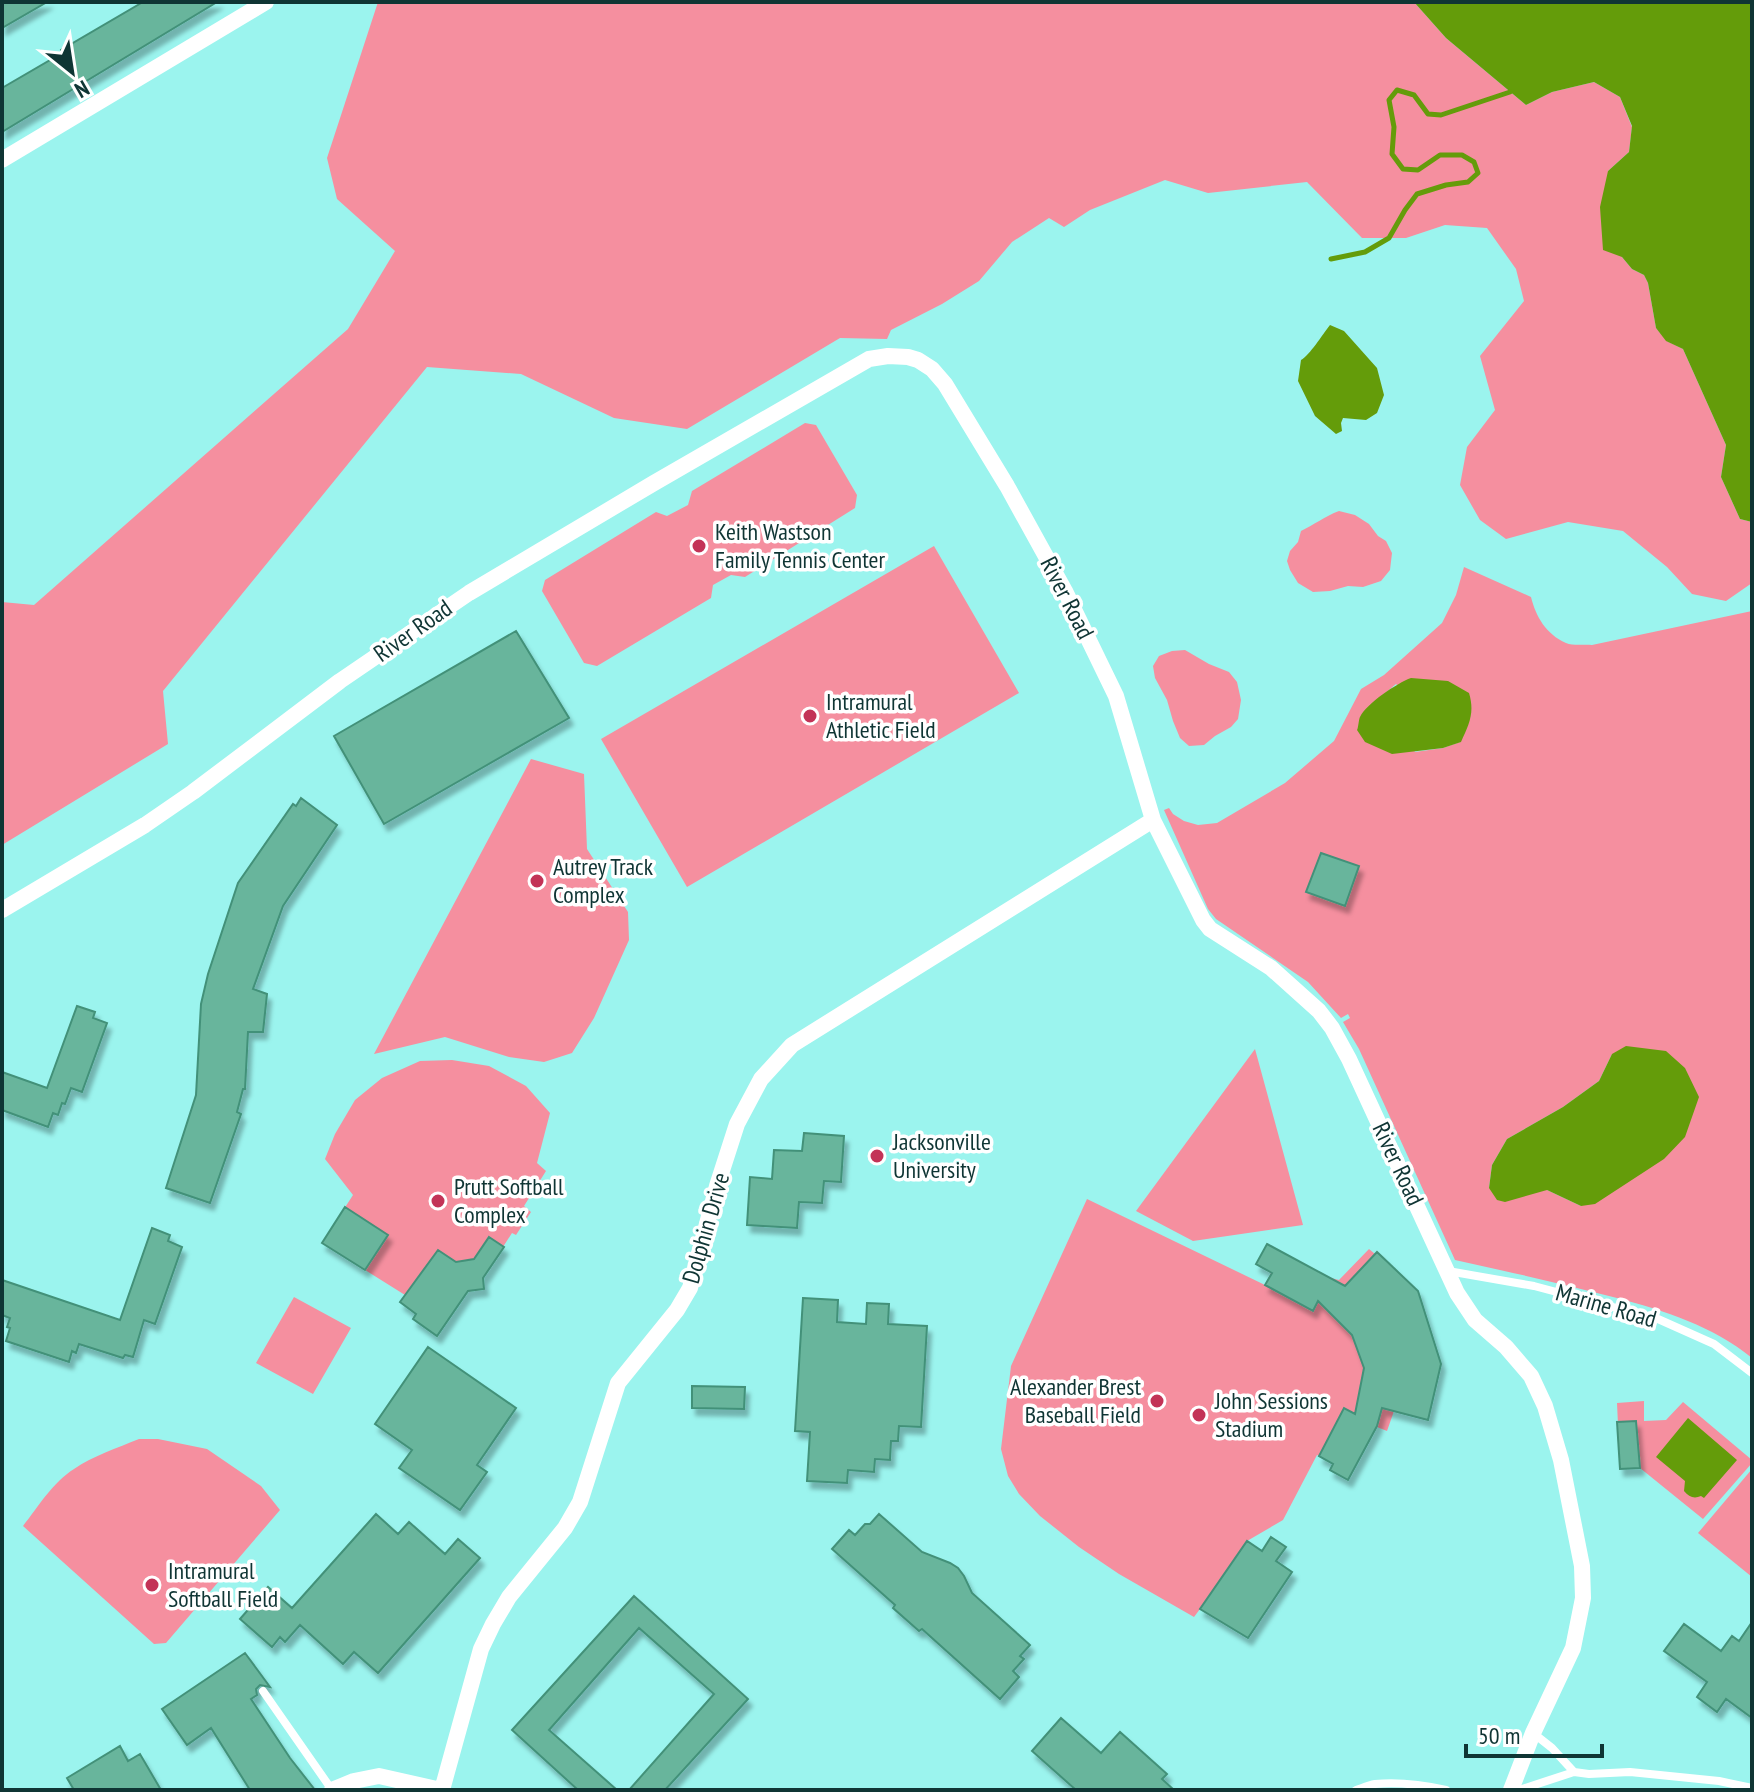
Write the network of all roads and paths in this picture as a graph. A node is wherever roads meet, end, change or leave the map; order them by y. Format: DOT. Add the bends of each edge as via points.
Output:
graph roads {
  1 [pos="266,2"];
  2 [pos="2,160"];
  3 [pos="1153,820"];
  4 [pos="2,910"];
  5 [pos="1447,1270"];
  6 [pos="1752,1373"];
  7 [pos="263,1691"];
  8 [pos="1533,1733"];
  9 [pos="1574,1772"];
  10 [pos="1752,1788"];
  11 [pos="332,1790"];
  12 [pos="442,1790"];
  13 [pos="1356,1790"];
  14 [pos="1446,1790"];
  15 [pos="1511,1790"];
  16 [pos="1519,1790"];
  1 -- 2 [label="street"];
  3 -- 4 [label="street, River Road" via="1116,696 1007,486 932,369 918,360 888,356 869,359 469,593 145,825"];
  3 -- 5 [label="street, River Road" via="1210,929 1271,968 1332,1028"];
  3 -- 12 [label="street, Dolphin Drive" via="792,1045 761,1079 737,1124 690,1288 618,1383 580,1502 509,1597 481,1649"];
  5 -- 6 [label="lane, Marine Road" via="1534,1286 1658,1319 1714,1344"];
  5 -- 8 [label="street, River Road" via="1475,1320 1531,1376 1545,1406 1582,1566 1583,1598 1573,1648"];
  7 -- 11 [label="lane"];
  8 -- 9 [label="lane"];
  8 -- 15 [label="street, River Road"];
  9 -- 10 [label="lane" via="1630,1772"];
  9 -- 16 [label="lane"];
  11 -- 12 [label="street" via="379,1776"];
  13 -- 14 [label="lane" via="1390,1784"];
}
